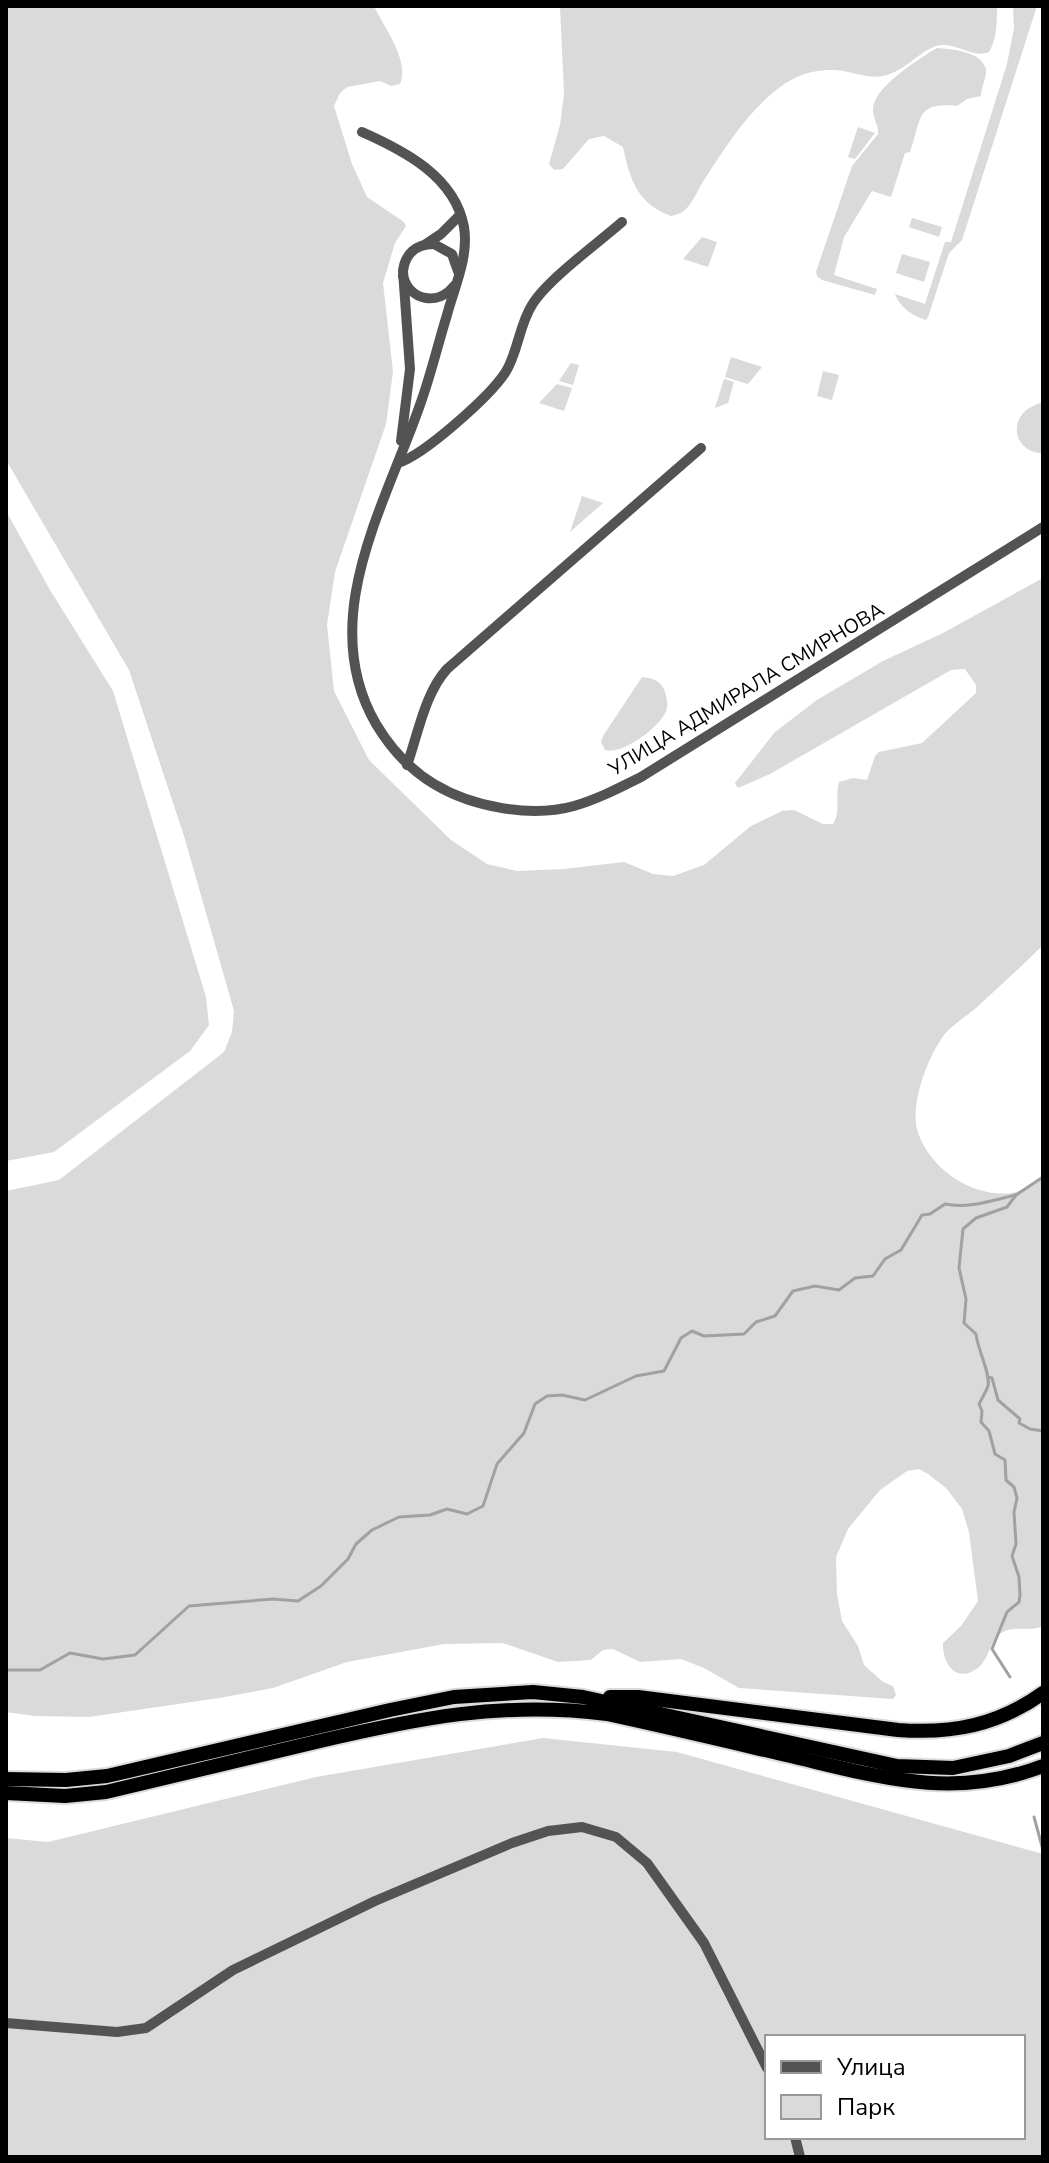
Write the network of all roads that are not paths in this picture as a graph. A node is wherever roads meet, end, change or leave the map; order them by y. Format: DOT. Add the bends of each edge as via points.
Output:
graph roads {
  1 [pos="362,132"];
  2 [pos="460,215"];
  3 [pos="622,222"];
  4 [pos="426,244"];
  5 [pos="403,276"];
  6 [pos="457,279"];
  7 [pos="701,448"];
  8 [pos="398,463"];
  9 [pos="1043,527"];
  10 [pos="407,765"];
  11 [pos="1043,1693"];
  12 [pos="583,1697"];
  13 [pos="1043,1743"];
  14 [pos="1043,1766"];
  15 [pos="6,1779"];
  16 [pos="6,1793"];
  17 [pos="6,2023"];
  18 [pos="765,2064"];
  1 -- 2 [label="street, УЛИЦА АДМИРАЛА СМИРНОВА" via="423,164"];
  2 -- 4 [label="street"];
  2 -- 6 [label="street, УЛИЦА АДМИРАЛА СМИРНОВА" via="465,249"];
  3 -- 8 [label="street" via="532,304 505,373 459,420"];
  4 -- 5 [label="street" via="408,256"];
  4 -- 6 [label="street" via="452,254"];
  5 -- 6 [label="street" via="412,293 429,299 447,293"];
  5 -- 8 [label="street" via="410,369"];
  6 -- 8 [label="street, УЛИЦА АДМИРАЛА СМИРНОВА"];
  7 -- 10 [label="street" via="437,679"];
  8 -- 10 [label="street, УЛИЦА АДМИРАЛА СМИРНОВА" via="362,563 351,637 357,685 386,741"];
  9 -- 10 [label="street, УЛИЦА АДМИРАЛА СМИРНОВА" via="641,777 594,799 572,807 501,807 441,789"];
  11 -- 12 [label="highway" via="1002,1718 940,1732 638,1697"];
  12 -- 13 [label="highway" via="897,1766 953,1768"];
  12 -- 15 [label="highway" via="533,1692 454,1697 107,1776"];
  14 -- 16 [label="highway" via="991,1781 950,1785 895,1780 607,1714 497,1709 394,1724 106,1792"];
  17 -- 18 [label="street" via="117,2032 146,2028 233,1970 375,1901 512,1843 582,1827 616,1837 647,1863 704,1943"];
}
